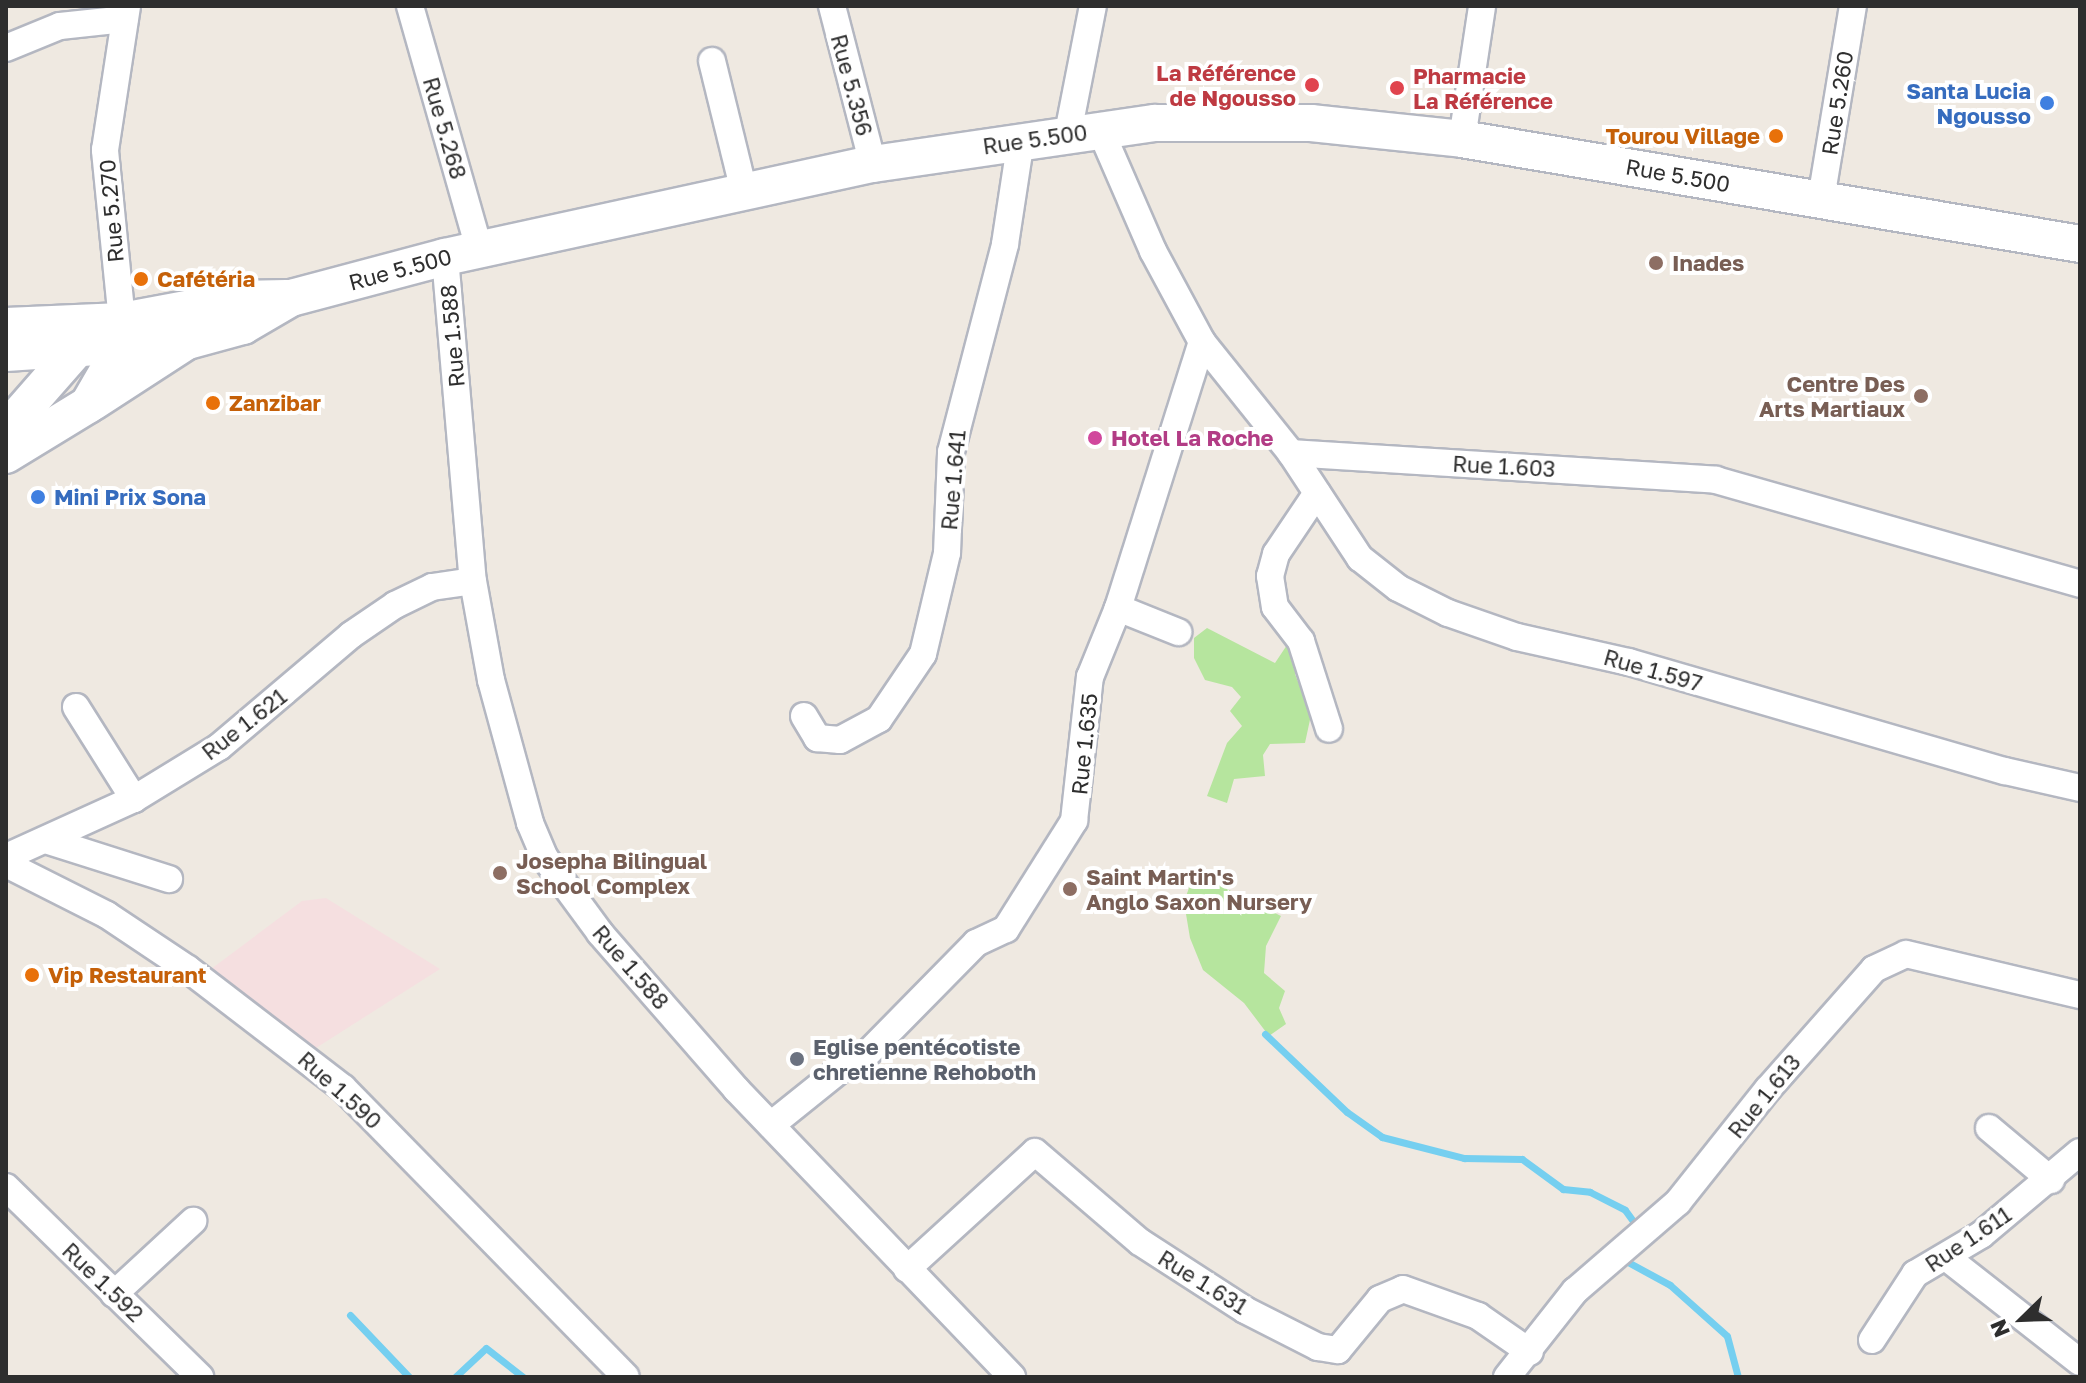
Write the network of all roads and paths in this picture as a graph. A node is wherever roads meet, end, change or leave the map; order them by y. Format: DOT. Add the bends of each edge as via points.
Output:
graph roads {
  1 [pos="410,6"];
  2 [pos="832,6"];
  3 [pos="1093,6"];
  4 [pos="1482,6"];
  5 [pos="1853,6"];
  6 [pos="126,12"];
  7 [pos="6,48"];
  8 [pos="712,61"];
  9 [pos="1084,131"];
  10 [pos="1462,139"];
  11 [pos="1021,140"];
  12 [pos="873,164"];
  13 [pos="744,191"];
  14 [pos="1821,199"];
  15 [pos="2080,244"];
  16 [pos="462,253"];
  17 [pos="291,298"];
  18 [pos="6,326"];
  19 [pos="121,334"];
  20 [pos="76,338"];
  21 [pos="188,341"];
  22 [pos="1202,342"];
  23 [pos="6,353"];
  24 [pos="88,405"];
  25 [pos="10,418"];
  26 [pos="1291,453"];
  27 [pos="6,455"];
  28 [pos="1317,493"];
  29 [pos="473,581"];
  30 [pos="2080,584"];
  31 [pos="1118,608"];
  32 [pos="1178,632"];
  33 [pos="76,707"];
  34 [pos="804,716"];
  35 [pos="1329,729"];
  36 [pos="2080,788"];
  37 [pos="134,799"];
  38 [pos="49,841"];
  39 [pos="6,857"];
  40 [pos="6,864"];
  41 [pos="169,879"];
  42 [pos="2080,995"];
  43 [pos="771,1125"];
  44 [pos="1989,1128"];
  45 [pos="2080,1152"];
  46 [pos="2051,1180"];
  47 [pos="6,1187"];
  48 [pos="193,1221"];
  49 [pos="1946,1257"];
  50 [pos="907,1269"];
  51 [pos="114,1294"];
  52 [pos="1872,1340"];
  53 [pos="1530,1352"];
  54 [pos="2080,1362"];
  55 [pos="200,1377"];
  56 [pos="626,1377"];
  57 [pos="1012,1377"];
  58 [pos="1507,1377"];
  1 -- 16 [label="street, Rue 5.268"];
  2 -- 12 [label="street, Rue 5.356"];
  3 -- 9 [label="street"];
  4 -- 10 [label="street"];
  5 -- 14 [label="street, Rue 5.260"];
  6 -- 7 [label="street" via="60,26"];
  6 -- 19 [label="street, Rue 5.270" via="105,150"];
  8 -- 13 [label="street"];
  9 -- 10 [label="main road, Rue 5.500" via="1208,121 1311,123"];
  9 -- 11 [label="main road, Rue 5.500"];
  9 -- 22 [label="street"];
  10 -- 14 [label="main road, Rue 5.500"];
  11 -- 12 [label="main road, Rue 5.500"];
  11 -- 34 [label="street, Rue 1.641" via="1005,244 951,452 947,553 923,654 879,719 840,740 817,738"];
  12 -- 13 [label="main road, Rue 5.500"];
  13 -- 16 [label="main road, Rue 5.500"];
  14 -- 15 [label="main road, Rue 5.500"];
  16 -- 17 [label="main road, Rue 5.500"];
  16 -- 29 [label="street, Rue 1.588"];
  17 -- 19 [label="main road" via="240,299"];
  17 -- 21 [label="main road, Rue 5.500" via="243,326"];
  18 -- 20 [label="main road"];
  19 -- 20 [label="main road, Rue 5.500"];
  19 -- 21 [label="main road, Rue 5.500"];
  19 -- 24 [label="main road"];
  20 -- 23 [label="main road, Rue 5.500"];
  20 -- 25 [label="main road"];
  21 -- 24 [label="main road"];
  22 -- 26 [label="street"];
  22 -- 31 [label="street, Rue 1.635"];
  24 -- 27 [label="main road"];
  26 -- 28 [label="street, Rue 1.597"];
  26 -- 30 [label="street, Rue 1.603" via="1716,480"];
  28 -- 35 [label="street" via="1295,533 1276,554 1270,576 1275,607 1301,641"];
  28 -- 36 [label="street, Rue 1.597" via="1360,558 1398,588 1448,613 1517,637 1629,662"];
  29 -- 37 [label="street, Rue 1.621" via="432,587 395,605 351,635 219,747"];
  29 -- 43 [label="street, Rue 1.588" via="491,680 545,858 600,933"];
  31 -- 32 [label="street"];
  31 -- 43 [label="street, Rue 1.635" via="1090,677 1074,821 1006,929 976,943 861,1060 851,1061"];
  33 -- 37 [label="street"];
  37 -- 38 [label="street, Rue 1.621"];
  38 -- 39 [label="street, Rue 1.621"];
  38 -- 41 [label="street"];
  40 -- 56 [label="street, Rue 1.590" via="107,915 188,969 343,1088"];
  42 -- 53 [label="street, Rue 1.613" via="1906,954 1874,969 1678,1202 1575,1291"];
  43 -- 50 [label="street, Rue 1.588"];
  44 -- 46 [label="street"];
  45 -- 46 [label="street, Rue 1.611"];
  46 -- 49 [label="street, Rue 1.611"];
  47 -- 51 [label="street, Rue 1.592"];
  48 -- 51 [label="street"];
  49 -- 52 [label="street, Rue 1.611" via="1915,1274"];
  49 -- 54 [label="street"];
  50 -- 53 [label="street, Rue 1.631" via="1035,1152 1140,1242 1245,1310 1318,1347 1338,1350 1380,1299 1403,1289 1478,1316"];
  50 -- 57 [label="street, Rue 1.588"];
  51 -- 55 [label="street, Rue 1.592"];
  53 -- 58 [label="street, Rue 1.613"];
}
